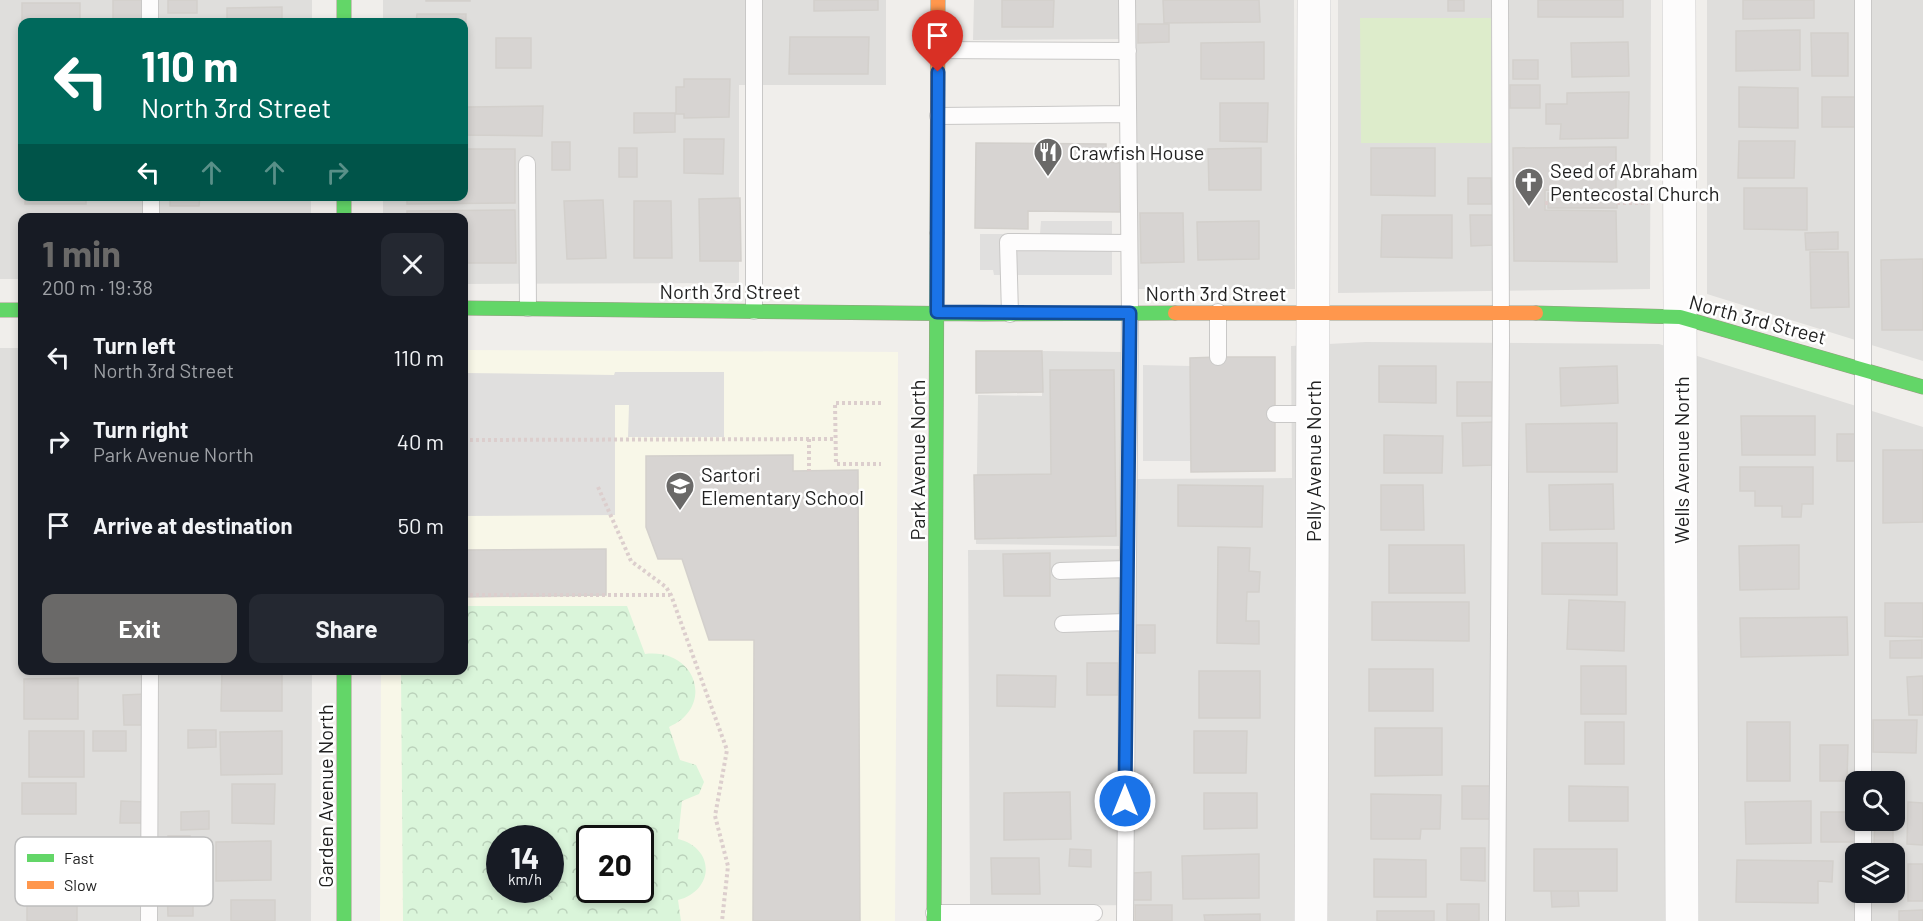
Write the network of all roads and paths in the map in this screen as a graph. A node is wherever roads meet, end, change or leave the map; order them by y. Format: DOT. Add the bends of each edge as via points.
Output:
graph roads {
  1 [pos="150,0"];
  2 [pos="344,0"];
  3 [pos="754,0"];
  4 [pos="938,0"];
  5 [pos="1127,0"];
  6 [pos="1314,0"];
  7 [pos="1500,0"];
  8 [pos="1678,0"];
  9 [pos="1863,0"];
  10 [pos="150,18"];
  11 [pos="344,18"];
  12 [pos="938,50"];
  13 [pos="1128,51"];
  14 [pos="1128,114"];
  15 [pos="938,116"];
  16 [pos="527,164"];
  17 [pos="1129,243"];
  18 [pos="468,308"];
  19 [pos="528,309"];
  20 [pos="0,310"];
  21 [pos="18,310"];
  22 [pos="754,311"];
  23 [pos="937,312"];
  24 [pos="1218,312"];
  25 [pos="1314,312"];
  26 [pos="1501,312"];
  27 [pos="1130,313"];
  28 [pos="1010,314"];
  29 [pos="1680,317"];
  30 [pos="1218,357"];
  31 [pos="1863,368"];
  32 [pos="1923,387"];
  33 [pos="881,403"];
  34 [pos="1275,414"];
  35 [pos="1313,414"];
  36 [pos="808,439"];
  37 [pos="835,439"];
  38 [pos="468,440"];
  39 [pos="881,464"];
  40 [pos="809,471"];
  41 [pos="598,487"];
  42 [pos="1127,569"];
  43 [pos="1060,571"];
  44 [pos="468,595"];
  45 [pos="671,595"];
  46 [pos="1126,622"];
  47 [pos="1063,624"];
  48 [pos="150,675"];
  49 [pos="344,675"];
  50 [pos="1863,771"];
  51 [pos="149,837"];
  52 [pos="1863,903"];
  53 [pos="149,906"];
  54 [pos="1094,913"];
  55 [pos="934,917"];
  56 [pos="149,921"];
  57 [pos="344,921"];
  58 [pos="722,921"];
  59 [pos="1125,921"];
  60 [pos="1311,921"];
  61 [pos="1497,921"];
  62 [pos="1683,921"];
  63 [pos="1863,921"];
  1 -- 10 [label="lane"];
  2 -- 11 [label="main road"];
  3 -- 22 [label="lane"];
  4 -- 12 [label="main road, Park Avenue North"];
  5 -- 13 [label="lane"];
  6 -- 25 [label="street, Pelly Avenue North"];
  7 -- 26 [label="lane"];
  8 -- 29 [label="street, Wells Avenue North"];
  9 -- 31 [label="lane"];
  12 -- 13 [label="lane"];
  12 -- 15 [label="main road, Park Avenue North"];
  13 -- 14 [label="lane"];
  14 -- 15 [label="lane"];
  14 -- 17 [label="lane"];
  15 -- 23 [label="main road, Park Avenue North"];
  16 -- 19 [label="lane"];
  17 -- 27 [label="lane"];
  17 -- 28 [label="lane" via="1008,242"];
  18 -- 19 [label="main road, North 3rd Street"];
  19 -- 22 [label="main road, North 3rd Street"];
  20 -- 21 [label="main road"];
  22 -- 23 [label="main road, North 3rd Street"];
  23 -- 28 [label="main road, North 3rd Street"];
  23 -- 55 [label="main road, Park Avenue North"];
  24 -- 25 [label="main road, North 3rd Street"];
  24 -- 27 [label="main road, North 3rd Street"];
  24 -- 30 [label="lane"];
  25 -- 26 [label="main road, North 3rd Street"];
  25 -- 35 [label="street, Pelly Avenue North"];
  26 -- 29 [label="main road, North 3rd Street"];
  26 -- 61 [label="lane"];
  27 -- 28 [label="main road, North 3rd Street"];
  27 -- 42 [label="lane"];
  29 -- 31 [label="main road, North 3rd Street"];
  29 -- 62 [label="street, Wells Avenue North"];
  31 -- 32 [label="main road, North 3rd Street"];
  31 -- 50 [label="lane"];
  33 -- 37 [label="path" via="835,403"];
  34 -- 35 [label="lane"];
  35 -- 60 [label="street, Pelly Avenue North"];
  36 -- 37 [label="path"];
  36 -- 38 [label="path"];
  36 -- 40 [label="path"];
  37 -- 39 [label="path" via="836,464"];
  41 -- 45 [label="path" via="631,561"];
  42 -- 43 [label="lane"];
  42 -- 46 [label="lane"];
  44 -- 45 [label="path"];
  45 -- 58 [label="path" via="727,750 715,816 728,866"];
  46 -- 47 [label="lane"];
  46 -- 59 [label="lane"];
  48 -- 51 [label="lane"];
  49 -- 57 [label="main road, Garden Avenue North"];
  52 -- 63 [label="lane"];
  53 -- 56 [label="lane"];
  54 -- 55 [label="lane"];
}
